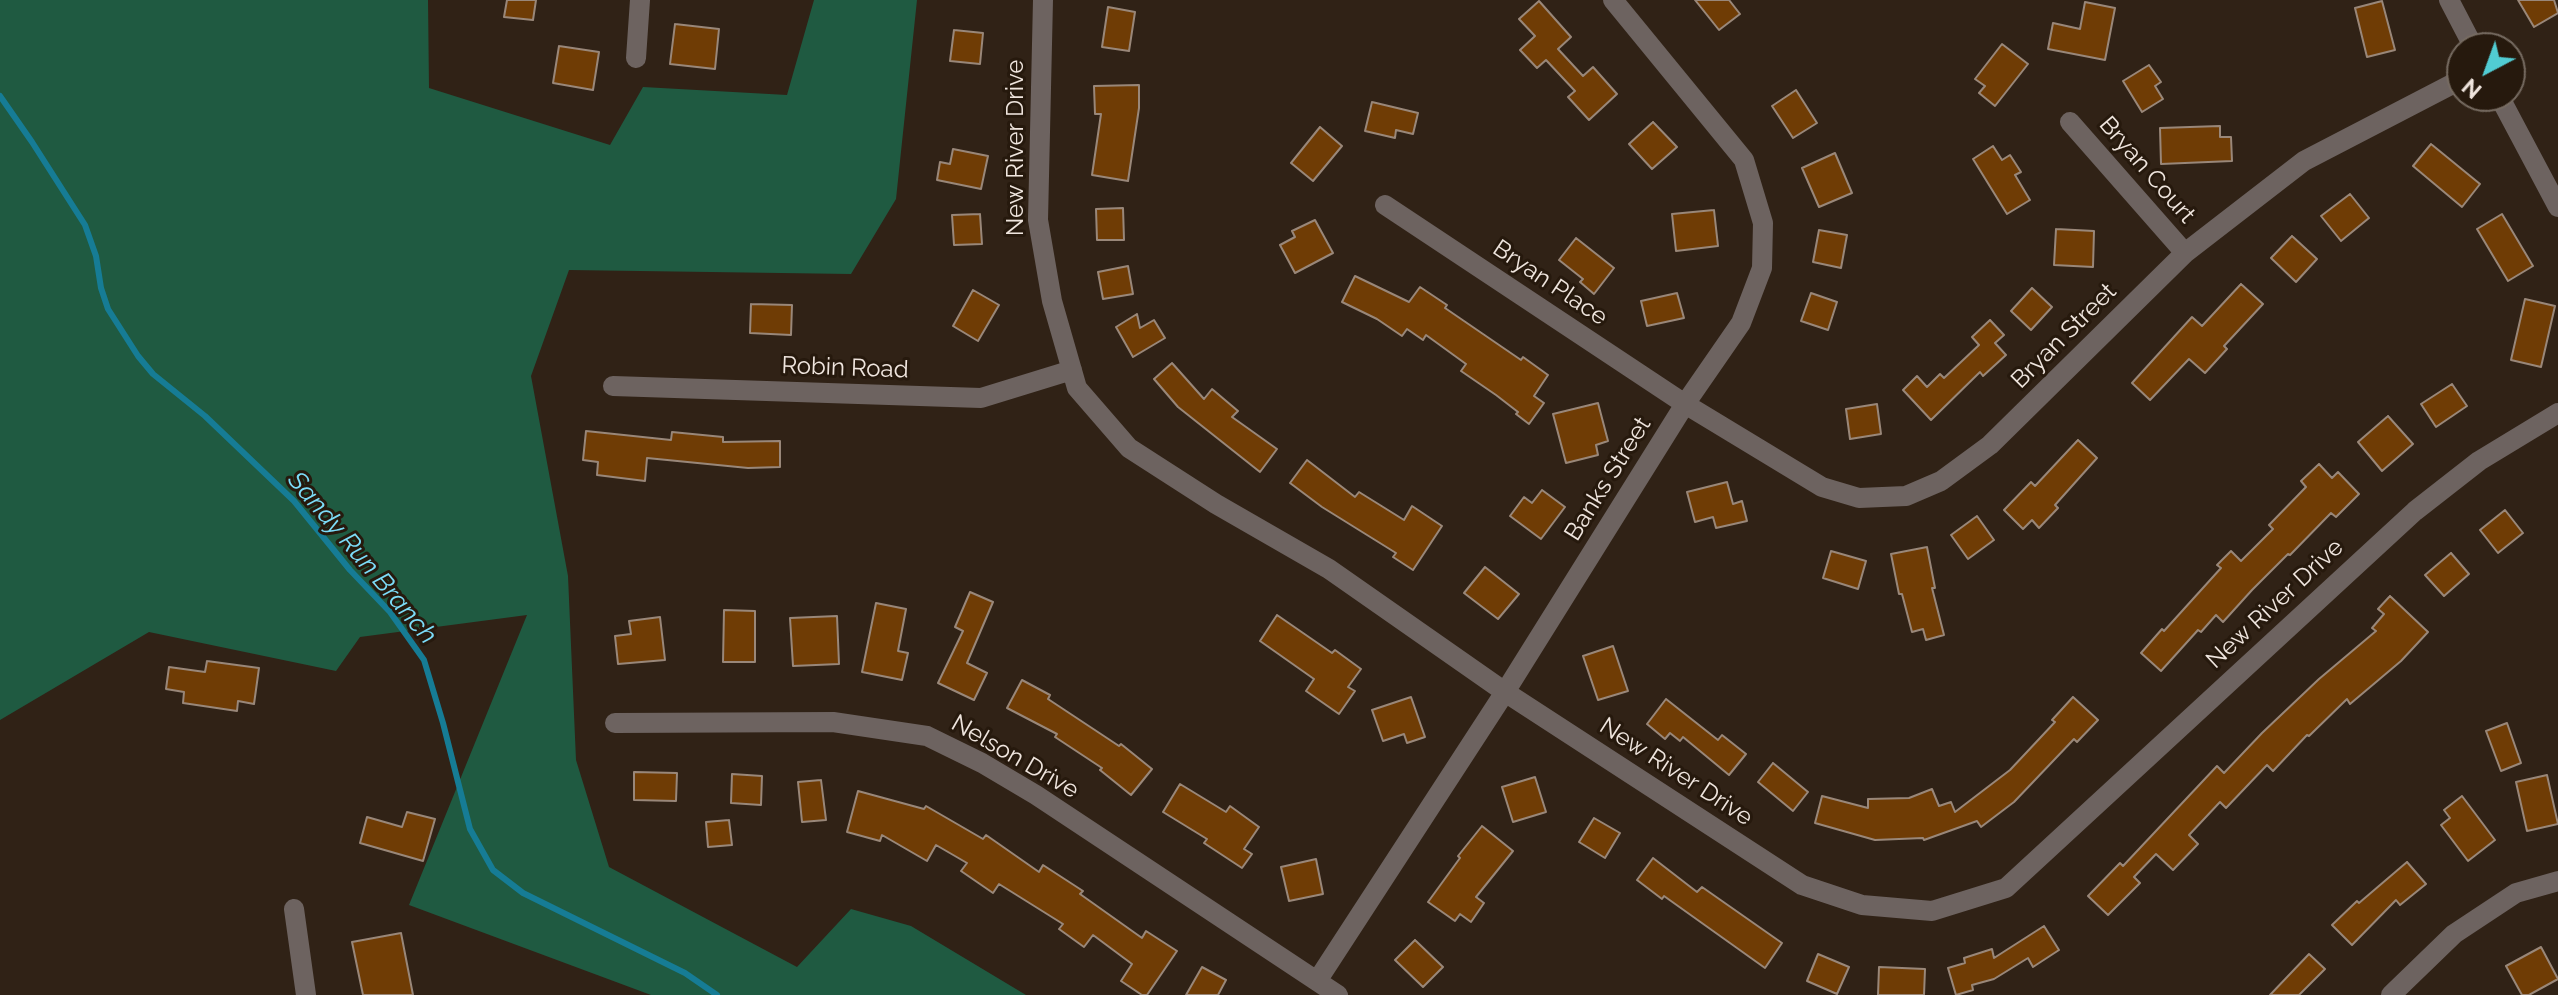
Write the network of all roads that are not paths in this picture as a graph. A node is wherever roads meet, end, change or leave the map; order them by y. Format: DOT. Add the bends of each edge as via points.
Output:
graph roads {
  1 [pos="640,0"];
  2 [pos="1043,0"];
  3 [pos="1613,0"];
  4 [pos="2449,0"];
  5 [pos="2466,32"];
  6 [pos="636,58"];
  7 [pos="2446,87"];
  8 [pos="2508,112"];
  9 [pos="2070,122"];
  10 [pos="1385,205"];
  11 [pos="2558,207"];
  12 [pos="2185,253"];
  13 [pos="1072,370"];
  14 [pos="613,386"];
  15 [pos="1685,404"];
  16 [pos="2558,413"];
  17 [pos="1505,692"];
  18 [pos="615,723"];
  19 [pos="2558,881"];
  20 [pos="294,909"];
  21 [pos="1317,981"];
  22 [pos="306,995"];
  23 [pos="1338,995"];
  24 [pos="2391,995"];
  1 -- 6 [label="street"];
  2 -- 13 [label="street, New River Drive" via="1038,220 1052,301"];
  3 -- 15 [label="street, Banks Street" via="1744,160 1763,223 1762,268 1741,323"];
  4 -- 5 [label="street"];
  7 -- 12 [label="street, Bryan Street" via="2304,161"];
  8 -- 11 [label="street"];
  9 -- 12 [label="street, Bryan Court"];
  10 -- 15 [label="street, Bryan Place"];
  12 -- 15 [label="street, Bryan Street" via="1990,445 1941,481 1906,496 1859,498 1822,487"];
  13 -- 14 [label="street, Robin Road" via="981,398"];
  13 -- 17 [label="street, New River Drive" via="1077,388 1129,448 1329,569"];
  15 -- 17 [label="street, Banks Street"];
  16 -- 17 [label="street, New River Drive" via="2479,461 2415,511 2006,888 1932,911 1862,905 1802,885"];
  17 -- 21 [label="street, Banks Street"];
  18 -- 21 [label="street, Nelson Drive" via="833,722 927,736 1036,795"];
  19 -- 24 [label="street" via="2516,893 2454,934"];
  20 -- 22 [label="street"];
  21 -- 23 [label="street, Nelson Drive"];
}
